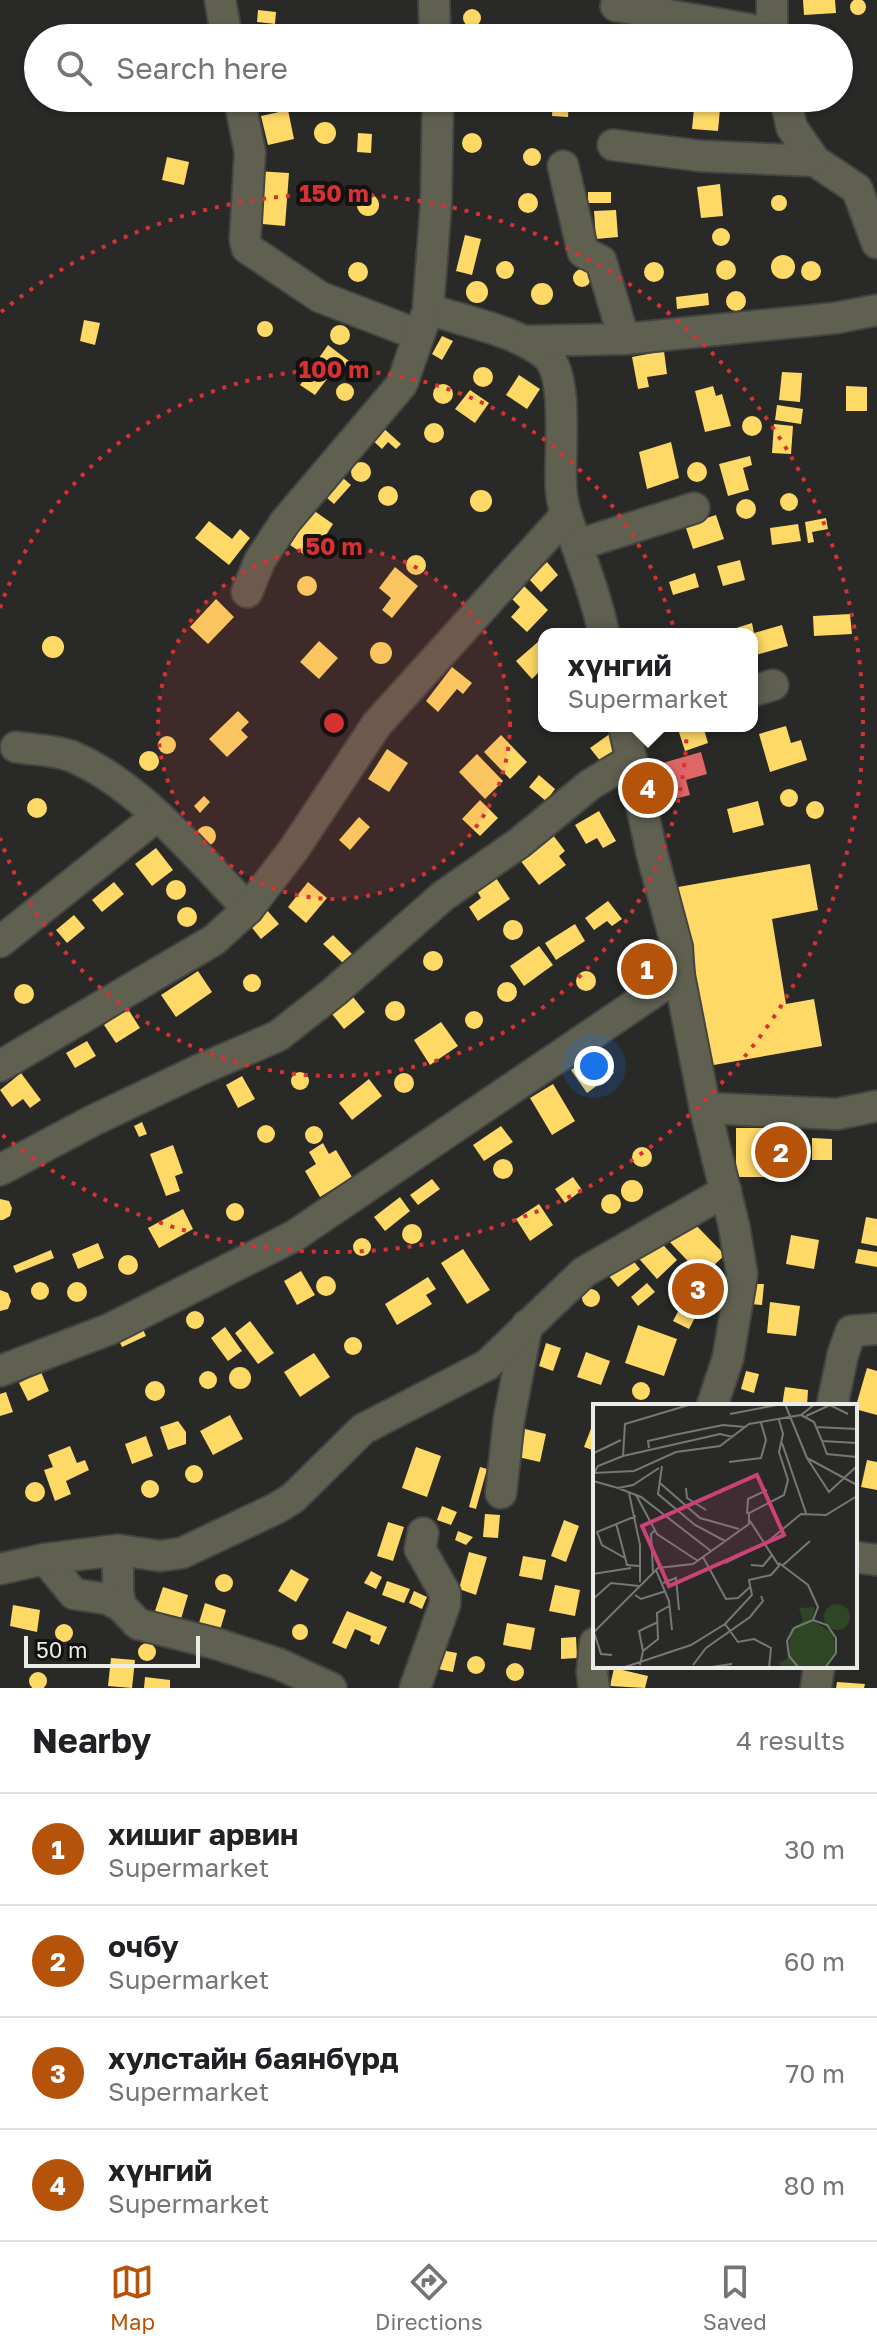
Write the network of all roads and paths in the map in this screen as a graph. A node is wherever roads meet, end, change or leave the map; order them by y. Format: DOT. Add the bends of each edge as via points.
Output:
graph roads {
  1 [pos="220,0"];
  2 [pos="434,0"];
  3 [pos="772,0"];
  4 [pos="616,6"];
  5 [pos="224,24"];
  6 [pos="435,24"];
  7 [pos="710,24"];
  8 [pos="772,24"];
  9 [pos="242,112"];
  10 [pos="438,112"];
  11 [pos="788,112"];
  12 [pos="613,145"];
  13 [pos="815,161"];
  14 [pos="563,166"];
  15 [pos="877,243"];
  16 [pos="877,310"];
  17 [pos="424,322"];
  18 [pos="624,339"];
  19 [pos="527,341"];
  20 [pos="694,508"];
  21 [pos="566,515"];
  22 [pos="577,545"];
  23 [pos="247,592"];
  24 [pos="603,628"];
  25 [pos="632,736"];
  26 [pos="16,747"];
  27 [pos="157,816"];
  28 [pos="248,909"];
  29 [pos="0,942"];
  30 [pos="679,975"];
  31 [pos="0,1066"];
  32 [pos="877,1106"];
  33 [pos="705,1108"];
  34 [pos="0,1170"];
  35 [pos="726,1191"];
  36 [pos="527,1325"];
  37 [pos="877,1329"];
  38 [pos="0,1371"];
  39 [pos="713,1404"];
  40 [pos="832,1404"];
  41 [pos="501,1493"];
  42 [pos="423,1533"];
  43 [pos="118,1550"];
  44 [pos="857,1557"];
  45 [pos="45,1559"];
  46 [pos="877,1560"];
  47 [pos="0,1569"];
  48 [pos="121,1606"];
  49 [pos="593,1662"];
  50 [pos="819,1668"];
  51 [pos="331,1688"];
  52 [pos="415,1688"];
  53 [pos="594,1688"];
  54 [pos="816,1688"];
  1 -- 5 [label="street"];
  2 -- 6 [label="street"];
  3 -- 8 [label="street"];
  4 -- 7 [label="street"];
  9 -- 17 [label="street" via="250,152 247,248 320,297 362,315"];
  10 -- 17 [label="street" via="436,204"];
  11 -- 13 [label="street" via="792,128"];
  12 -- 13 [label="street" via="701,156"];
  13 -- 15 [label="street" via="857,189"];
  14 -- 18 [label="street" via="583,252 601,261"];
  16 -- 18 [label="street"];
  17 -- 19 [label="street"];
  17 -- 23 [label="street" via="402,384 285,522"];
  18 -- 19 [label="street"];
  19 -- 21 [label="street" via="555,366"];
  20 -- 22 [label="street"];
  21 -- 22 [label="street"];
  21 -- 28 [label="street" via="377,724"];
  22 -- 24 [label="street"];
  25 -- 30 [label="street"];
  25 -- 34 [label="street" via="591,784 443,896 278,1036 92,1121"];
  26 -- 27 [label="street" via="68,755 104,773"];
  27 -- 28 [label="street"];
  27 -- 29 [label="street"];
  28 -- 31 [label="street" via="214,940"];
  30 -- 33 [label="street"];
  30 -- 38 [label="street" via="294,1236 110,1329"];
  32 -- 33 [label="street" via="837,1114"];
  33 -- 35 [label="street"];
  35 -- 36 [label="street" via="584,1272"];
  35 -- 39 [label="street" via="742,1274 728,1358"];
  36 -- 41 [label="street"];
  36 -- 43 [label="street" via="487,1365 363,1429 277,1508 182,1553 160,1556"];
  37 -- 40 [label="street" via="851,1331"];
  42 -- 52 [label="street" via="420,1549 445,1593 445,1604"];
  43 -- 45 [label="street"];
  43 -- 48 [label="street"];
  44 -- 46 [label="street"];
  45 -- 47 [label="street"];
  45 -- 48 [label="street" via="74,1594"];
  48 -- 51 [label="street" via="138,1624 279,1664"];
  49 -- 53 [label="street"];
  50 -- 54 [label="street"];
}
